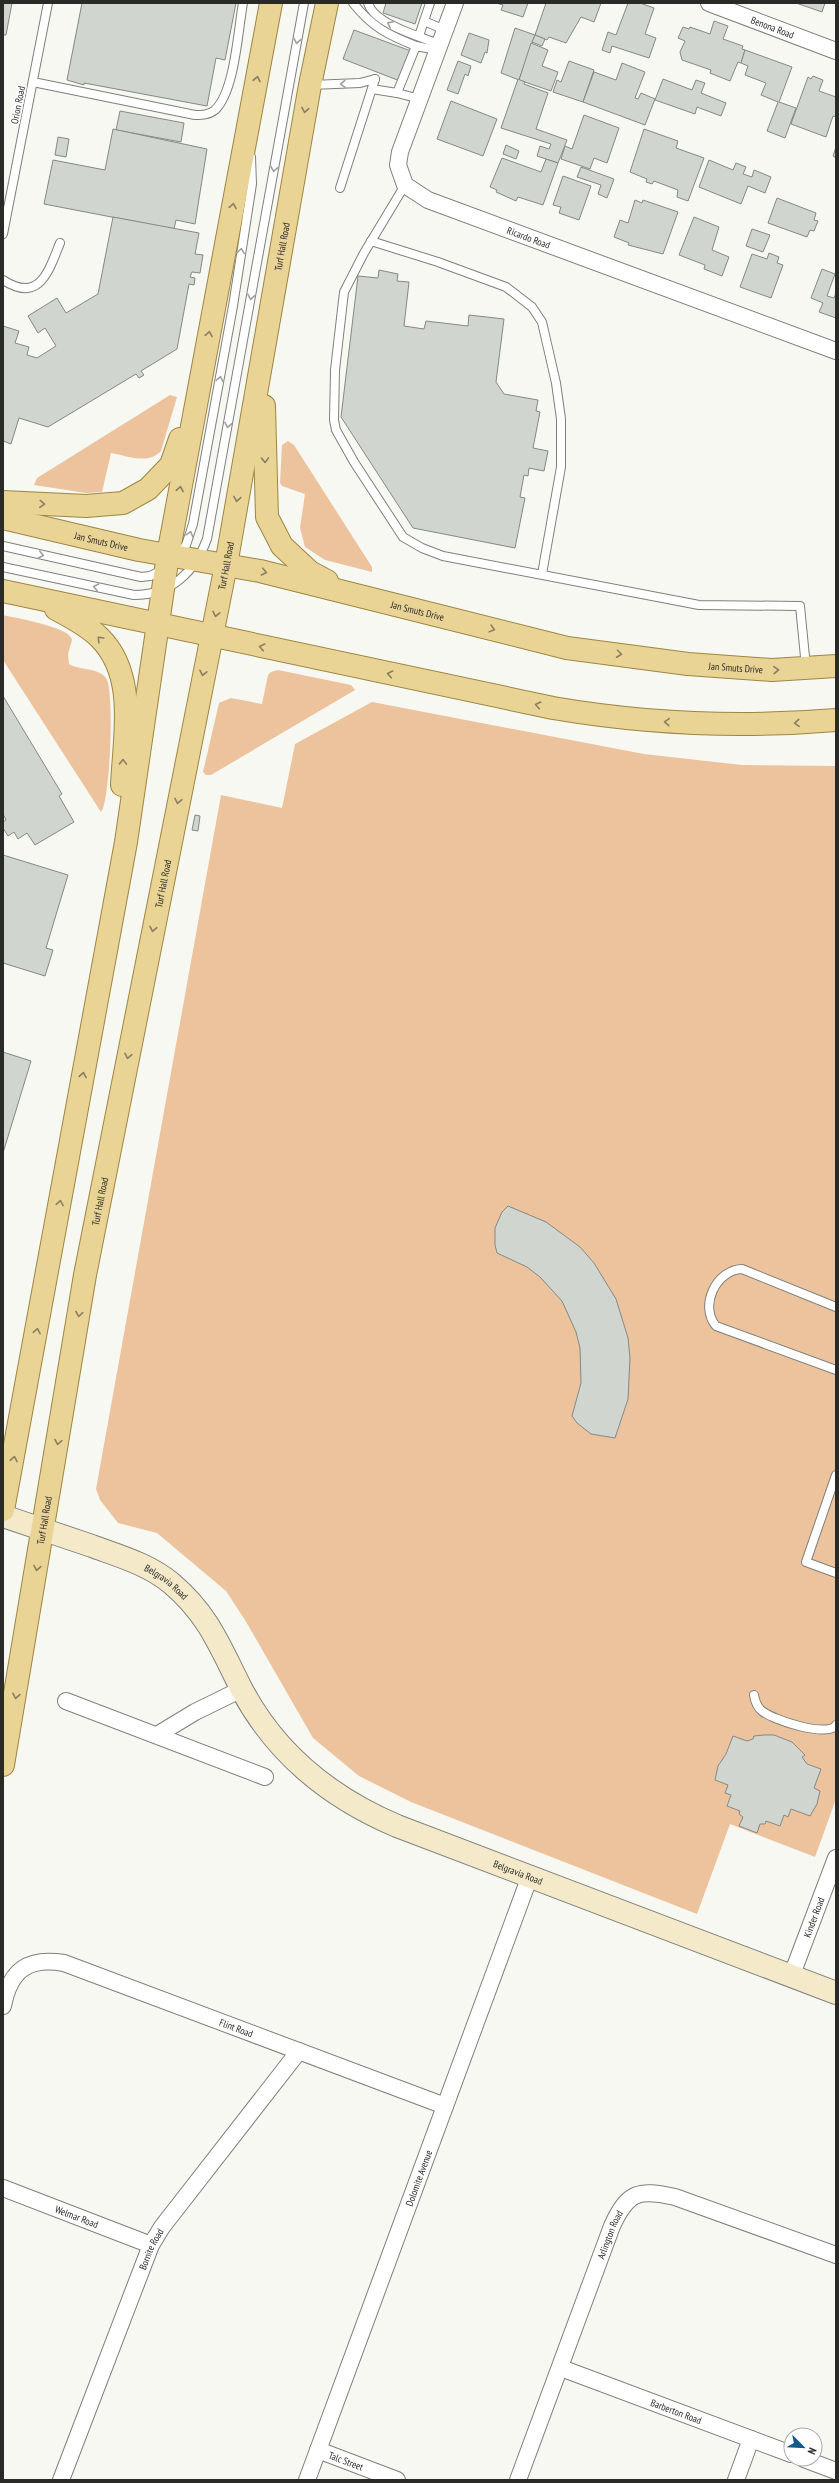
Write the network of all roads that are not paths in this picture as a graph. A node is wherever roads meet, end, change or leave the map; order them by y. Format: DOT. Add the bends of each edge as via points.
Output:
graph roads {
  1 [pos="48,3"];
  2 [pos="243,3"];
  3 [pos="271,3"];
  4 [pos="304,3"];
  5 [pos="327,3"];
  6 [pos="353,3"];
  7 [pos="368,3"];
  8 [pos="430,3"];
  9 [pos="454,3"];
  10 [pos="709,3"];
  11 [pos="424,21"];
  12 [pos="419,36"];
  13 [pos="440,41"];
  14 [pos="416,46"];
  15 [pos="836,51"];
  16 [pos="33,82"];
  17 [pos="310,85"];
  18 [pos="372,89"];
  19 [pos="397,93"];
  20 [pos="420,99"];
  21 [pos="250,114"];
  22 [pos="405,185"];
  23 [pos="340,188"];
  24 [pos="3,234"];
  25 [pos="371,241"];
  26 [pos="60,243"];
  27 [pos="3,280"];
  28 [pos="263,351"];
  29 [pos="836,351"];
  30 [pos="203,369"];
  31 [pos="3,502"];
  32 [pos="3,518"];
  33 [pos="3,546"];
  34 [pos="177,560"];
  35 [pos="226,565"];
  36 [pos="3,567"];
  37 [pos="542,574"];
  38 [pos="163,590"];
  39 [pos="3,591"];
  40 [pos="347,592"];
  41 [pos="40,600"];
  42 [pos="158,623"];
  43 [pos="211,635"];
  44 [pos="836,666"];
  45 [pos="806,668"];
  46 [pos="836,720"];
  47 [pos="126,842"];
  48 [pos="836,1307"];
  49 [pos="836,1370"];
  50 [pos="836,1475"];
  51 [pos="3,1510"];
  52 [pos="3,1516"];
  53 [pos="44,1529"];
  54 [pos="836,1573"];
  55 [pos="242,1689"];
  56 [pos="754,1695"];
  57 [pos="66,1701"];
  58 [pos="836,1725"];
  59 [pos="157,1735"];
  60 [pos="3,1765"];
  61 [pos="265,1776"];
  62 [pos="836,1858"];
  63 [pos="530,1876"];
  64 [pos="791,1977"];
  65 [pos="836,1993"];
  66 [pos="3,2006"];
  67 [pos="299,2051"];
  68 [pos="444,2106"];
  69 [pos="3,2188"];
  70 [pos="151,2245"];
  71 [pos="836,2255"];
  72 [pos="561,2368"];
  73 [pos="751,2439"];
  74 [pos="318,2450"];
  75 [pos="783,2451"];
  76 [pos="823,2466"];
  77 [pos="836,2471"];
  78 [pos="61,2480"];
  79 [pos="307,2480"];
  80 [pos="397,2480"];
  81 [pos="518,2480"];
  82 [pos="736,2480"];
  1 -- 16 [label="lane, Orion Road"];
  2 -- 16 [label="lane" via="224,96 214,111 206,115 195,115"];
  21 -- 3 [label="main road, one-way"];
  4 -- 34 [label="lane, one-way" via="207,539"];
  5 -- 17 [label="main road, Turf Hall Road"];
  6 -- 14 [label="lane" via="375,27"];
  12 -- 7 [label="lane, one-way" via="379,18"];
  8 -- 11 [label="lane"];
  9 -- 13 [label="street"];
  10 -- 15 [label="street, Benona Road"];
  11 -- 12 [label="lane"];
  11 -- 13 [label="lane"];
  12 -- 13 [label="lane"];
  13 -- 14 [label="lane"];
  13 -- 20 [label="street"];
  14 -- 19 [label="lane"];
  16 -- 24 [label="lane, Orion Road"];
  18 -- 17 [label="lane, one-way" via="375,79 360,83"];
  17 -- 28 [label="main road, Turf Hall Road, one-way"];
  18 -- 19 [label="lane"];
  18 -- 23 [label="lane"];
  19 -- 20 [label="lane"];
  20 -- 22 [label="street" via="399,158 400,176"];
  30 -- 21 [label="main road, one-way"];
  34 -- 21 [label="lane, one-way" via="193,524 233,306 252,184"];
  22 -- 25 [label="lane"];
  22 -- 29 [label="street, Ricardo Road" via="428,200"];
  25 -- 37 [label="lane" via="506,287 532,307 542,322 556,383 561,420 561,467"];
  25 -- 37 [label="lane" via="350,278 341,307 335,370 336,430 378,501 403,537 443,556"];
  26 -- 27 [label="lane" via="49,270 40,283 27,288"];
  28 -- 35 [label="main road, Turf Hall Road, one-way"];
  28 -- 40 [label="main road, one-way" via="267,517 282,546 310,572"];
  31 -- 30 [label="main road, one-way" via="86,506 123,502 148,489 171,465"];
  34 -- 30 [label="main road, one-way"];
  32 -- 34 [label="main road, Jan Smuts Drive"];
  33 -- 34 [label="lane, one-way" via="141,577 156,574"];
  34 -- 35 [label="main road, Jan Smuts Drive"];
  34 -- 38 [label="main road"];
  34 -- 38 [label="lane" via="183,578"];
  35 -- 40 [label="main road, Jan Smuts Drive, one-way"];
  35 -- 43 [label="main road, Turf Hall Road, one-way"];
  38 -- 36 [label="lane, one-way" via="134,595"];
  37 -- 45 [label="lane" via="699,605 800,606"];
  38 -- 42 [label="main road"];
  39 -- 41 [label="main road"];
  40 -- 45 [label="main road, Jan Smuts Drive, one-way" via="567,648 688,664 772,670"];
  41 -- 42 [label="main road"];
  47 -- 41 [label="main road, one-way" via="122,791 126,696 120,669 108,647 96,634"];
  42 -- 43 [label="main road"];
  42 -- 47 [label="main road"];
  46 -- 43 [label="main road, one-way" via="720,724 605,717"];
  43 -- 53 [label="main road, Turf Hall Road, one-way" via="85,1275"];
  44 -- 45 [label="main road, Jan Smuts Drive"];
  51 -- 47 [label="main road, one-way"];
  48 -- 49 [label="lane" via="742,1270 733,1270 720,1279 714,1288 709,1309 710,1319 716,1326"];
  50 -- 54 [label="lane" via="806,1562"];
  52 -- 53 [label="street, Belgravia Road"];
  53 -- 55 [label="street, Belgravia Road" via="126,1558 150,1569 170,1583 208,1622"];
  53 -- 60 [label="main road, Turf Hall Road, one-way"];
  55 -- 59 [label="street" via="195,1712"];
  55 -- 63 [label="street, Belgravia Road" via="282,1748 321,1784 337,1795 397,1826"];
  56 -- 58 [label="lane" via="762,1711 774,1717 822,1731 832,1729"];
  57 -- 59 [label="street"];
  59 -- 61 [label="street"];
  62 -- 64 [label="street, Kinder Road"];
  63 -- 64 [label="street, Belgravia Road"];
  63 -- 68 [label="street, Dolomite Avenue"];
  64 -- 65 [label="street, Belgravia Road"];
  66 -- 67 [label="street, Flint Road" via="12,1982 26,1966 46,1960 64,1963"];
  67 -- 68 [label="street, Flint Road"];
  67 -- 70 [label="street, Bornite Road" via="166,2222"];
  68 -- 74 [label="street, Dolomite Avenue"];
  69 -- 70 [label="street, Welmar Road"];
  70 -- 78 [label="street, Bornite Road"];
  71 -- 72 [label="street, Arlington Road" via="675,2197 654,2192 643,2192 633,2196 620,2208 612,2226"];
  72 -- 73 [label="street, Barberton Road"];
  72 -- 81 [label="street, Arlington Road"];
  73 -- 75 [label="street, Barberton Road"];
  73 -- 82 [label="street"];
  74 -- 79 [label="street, Dolomite Avenue"];
  74 -- 80 [label="street, Talc Street"];
  76 -- 77 [label="street"];
}
